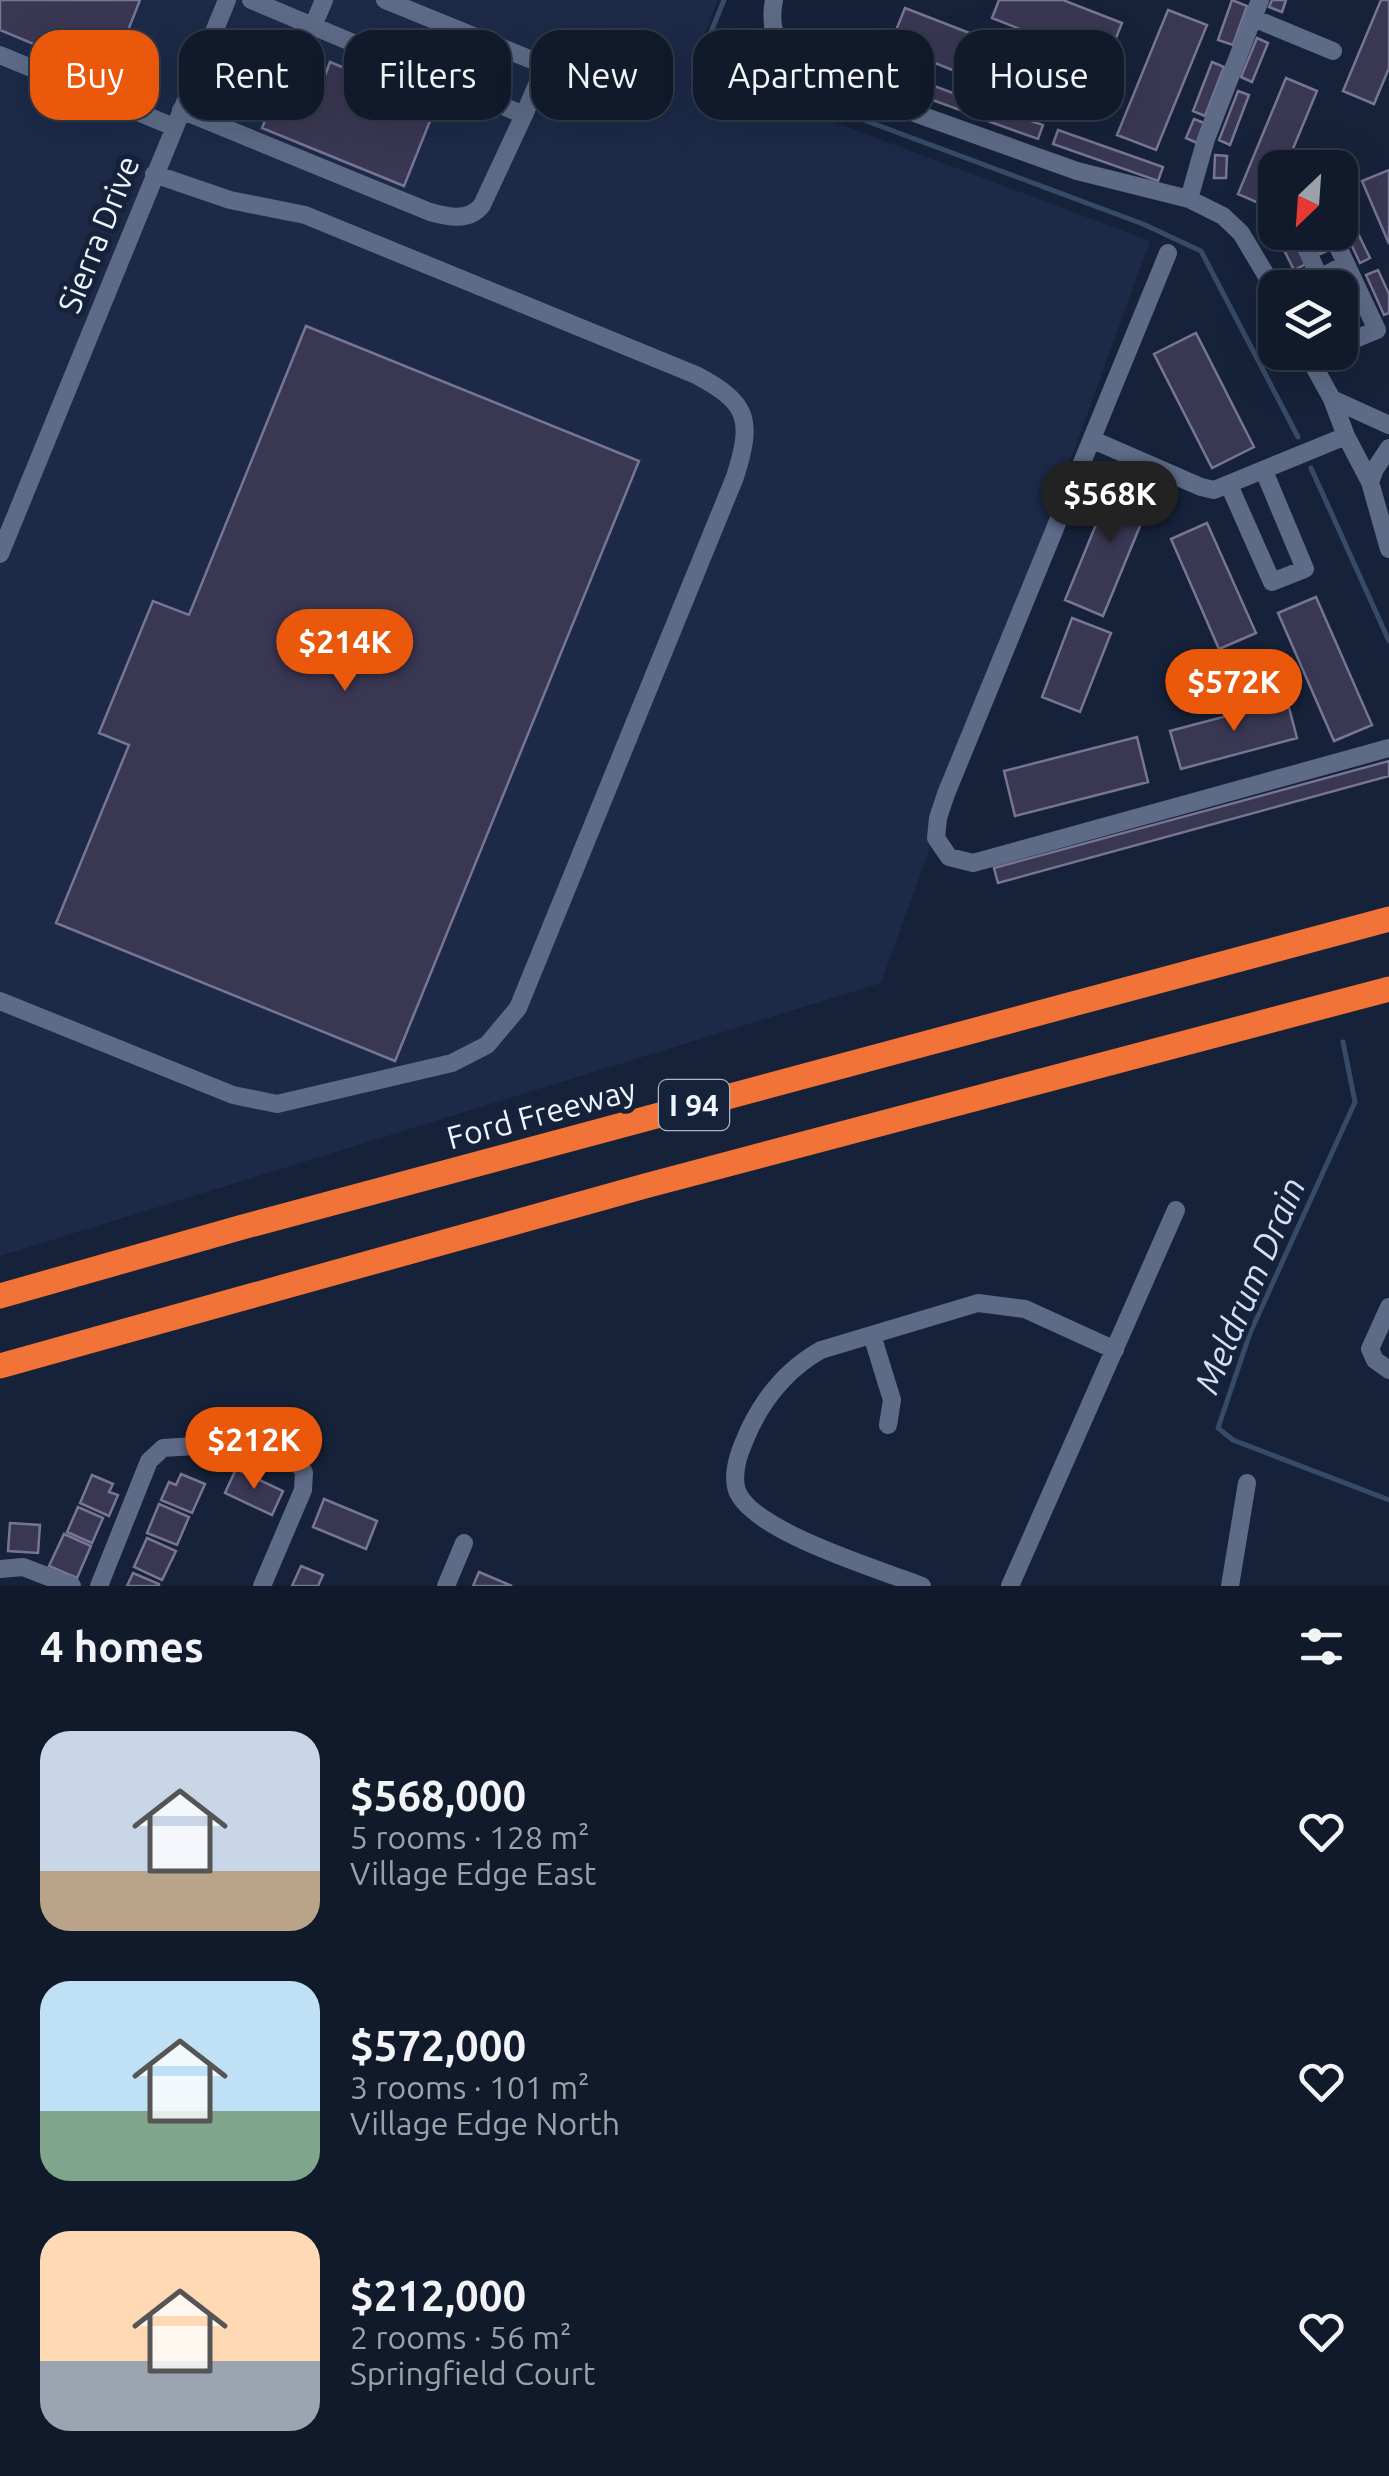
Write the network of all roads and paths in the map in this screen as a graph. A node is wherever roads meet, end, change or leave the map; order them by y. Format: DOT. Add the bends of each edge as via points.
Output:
graph roads {
  1 [pos="228,0"];
  2 [pos="251,0"];
  3 [pos="324,0"];
  4 [pos="384,0"];
  5 [pos="774,0"];
  6 [pos="1256,9"];
  7 [pos="313,26"];
  8 [pos="1333,51"];
  9 [pos="0,56"];
  10 [pos="524,115"];
  11 [pos="177,118"];
  12 [pos="154,174"];
  13 [pos="1189,199"];
  14 [pos="1339,250"];
  15 [pos="1168,253"];
  16 [pos="1346,264"];
  17 [pos="1263,270"];
  18 [pos="1338,270"];
  19 [pos="1349,270"];
  20 [pos="1358,290"];
  21 [pos="1358,338"];
  22 [pos="1316,370"];
  23 [pos="1332,399"];
  24 [pos="1389,425"];
  25 [pos="1346,436"];
  26 [pos="1093,440"];
  27 [pos="1389,448"];
  28 [pos="1264,471"];
  29 [pos="1370,482"];
  30 [pos="1229,485"];
  31 [pos="1389,549"];
  32 [pos="0,554"];
  33 [pos="1389,748"];
  34 [pos="1389,919"];
  35 [pos="1389,989"];
  36 [pos="0,1001"];
  37 [pos="1176,1210"];
  38 [pos="0,1296"];
  39 [pos="1389,1307"];
  40 [pos="872,1334"];
  41 [pos="1114,1350"];
  42 [pos="0,1366"];
  43 [pos="1389,1370"];
  44 [pos="888,1425"];
  45 [pos="250,1438"];
  46 [pos="211,1445"];
  47 [pos="1247,1483"];
  48 [pos="464,1543"];
  49 [pos="0,1568"];
  50 [pos="72,1586"];
  51 [pos="100,1586"];
  52 [pos="262,1586"];
  53 [pos="446,1586"];
  54 [pos="922,1586"];
  55 [pos="1010,1586"];
  56 [pos="1230,1586"];
  1 -- 11 [label="street, Sierra Drive"];
  2 -- 7 [label="street"];
  3 -- 7 [label="street"];
  4 -- 10 [label="street" via="537,62 542,73"];
  5 -- 13 [label="street" via="780,51 811,76 1077,171"];
  6 -- 8 [label="street"];
  6 -- 13 [label="street"];
  7 -- 10 [label="street"];
  9 -- 11 [label="street"];
  10 -- 11 [label="street" via="482,205 455,218"];
  11 -- 12 [label="street, Sierra Drive"];
  12 -- 32 [label="street, Sierra Drive"];
  12 -- 36 [label="street" via="230,200 306,215 696,374 728,391 744,416 746,442 518,1008 487,1046 452,1063 277,1104 232,1095"];
  13 -- 17 [label="street" via="1241,233"];
  14 -- 16 [label="street"];
  15 -- 26 [label="street"];
  16 -- 18 [label="street"];
  16 -- 19 [label="street"];
  20 -- 21 [label="street" via="1377,330"];
  22 -- 23 [label="street"];
  23 -- 24 [label="street"];
  23 -- 25 [label="street"];
  25 -- 28 [label="street"];
  25 -- 29 [label="street"];
  26 -- 30 [label="street" via="1200,487"];
  26 -- 33 [label="street" via="938,818 936,838 949,857 973,863"];
  27 -- 29 [label="street"];
  28 -- 30 [label="street"];
  28 -- 30 [label="street" via="1305,569 1272,582"];
  29 -- 31 [label="street"];
  34 -- 38 [label="highway, Ford Freeway / I 94"];
  35 -- 42 [label="highway, I 94"];
  37 -- 41 [label="street"];
  39 -- 43 [label="street" via="1370,1349"];
  40 -- 41 [label="street" via="978,1303 1025,1309"];
  40 -- 44 [label="street" via="892,1400"];
  40 -- 54 [label="street" via="801,1361 764,1401 738,1454 736,1488 754,1515 790,1534"];
  41 -- 55 [label="street"];
  45 -- 52 [label="street" via="295,1460 304,1472 303,1490"];
  46 -- 51 [label="street" via="163,1448 149,1461"];
  47 -- 56 [label="street"];
  48 -- 53 [label="street"];
  49 -- 50 [label="street" via="23,1567"];
}
